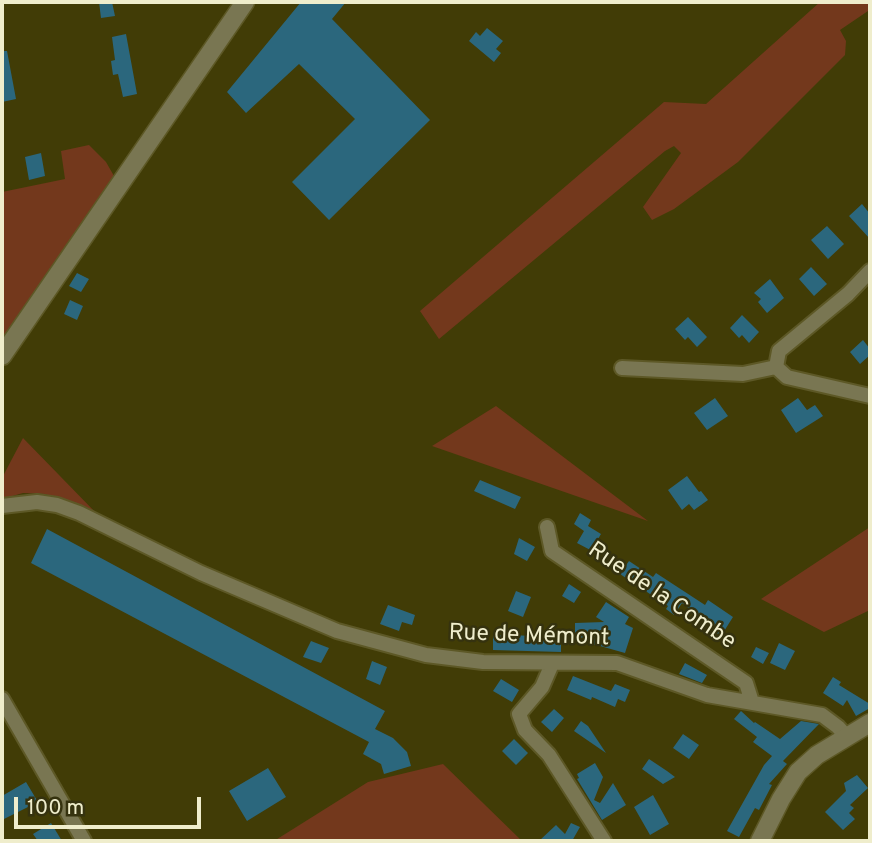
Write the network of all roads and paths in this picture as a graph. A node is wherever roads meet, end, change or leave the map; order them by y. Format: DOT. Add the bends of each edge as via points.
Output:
graph roads {
  1 [pos="245,2"];
  2 [pos="870,271"];
  3 [pos="2,356"];
  4 [pos="776,367"];
  5 [pos="622,368"];
  6 [pos="870,396"];
  7 [pos="8,505"];
  8 [pos="547,527"];
  9 [pos="552,664"];
  10 [pos="2,699"];
  11 [pos="752,702"];
  12 [pos="870,723"];
  13 [pos="846,736"];
  14 [pos="593,835"];
  15 [pos="84,841"];
  16 [pos="604,841"];
  17 [pos="760,841"];
  1 -- 3 [label="street"];
  2 -- 4 [label="street" via="779,351"];
  4 -- 5 [label="street" via="743,374"];
  4 -- 6 [label="street" via="787,377"];
  7 -- 9 [label="street, Rue de Mémont" via="37,502 79,513 201,573 337,631 426,655"];
  8 -- 11 [label="street, Rue de la Combe" via="552,551 746,683"];
  9 -- 11 [label="street, Rue de Mémont" via="617,663 707,695"];
  9 -- 14 [label="street" via="542,687 519,714 524,730 550,755"];
  10 -- 15 [label="street"];
  11 -- 13 [label="street, Rue de Mémont" via="822,715"];
  12 -- 13 [label="street"];
  13 -- 17 [label="street" via="798,772"];
  14 -- 16 [label="street"];
}
